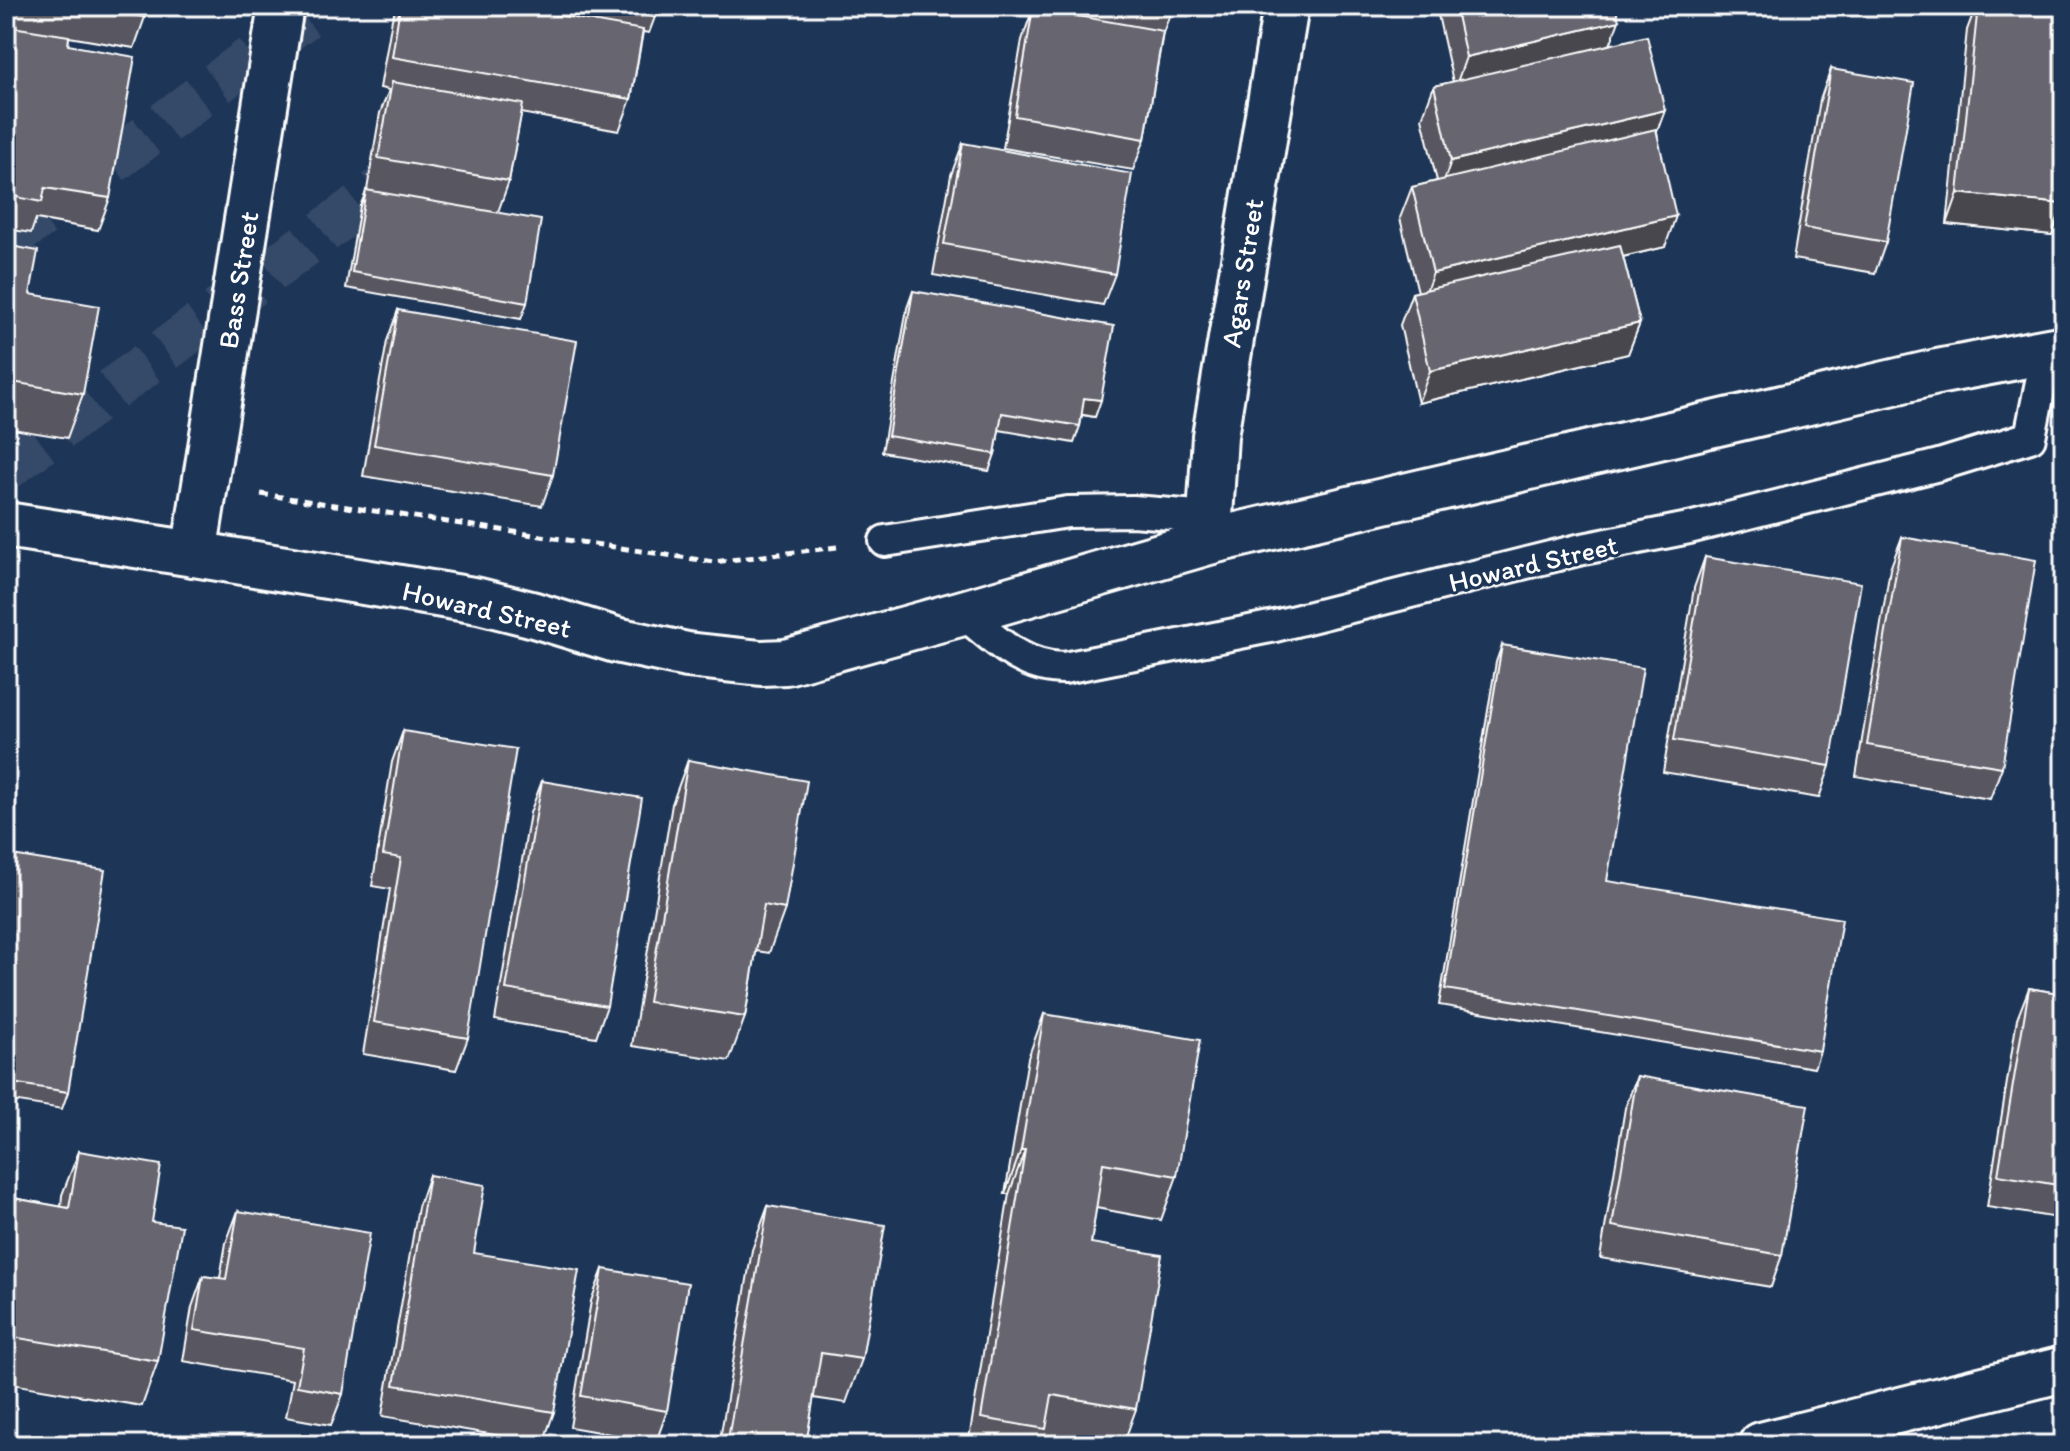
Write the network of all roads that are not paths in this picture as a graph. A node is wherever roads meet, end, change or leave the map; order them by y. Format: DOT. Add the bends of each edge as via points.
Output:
graph roads {
  1 [pos="281,6"];
  2 [pos="1286,6"];
  3 [pos="2056,350"];
  4 [pos="6,525"];
  5 [pos="1211,529"];
  6 [pos="885,541"];
  7 [pos="194,554"];
  8 [pos="963,613"];
  9 [pos="2064,1369"];
  10 [pos="1761,1445"];
  1 -- 7 [label="street, Bass Street"];
  2 -- 5 [label="street, Agars Street" via="1215,436"];
  3 -- 5 [label="street, Howard Street"];
  3 -- 8 [label="lane, Howard Street" via="2030,437 1689,528 1578,550 1275,626 1064,668 1019,657"];
  4 -- 7 [label="street, Howard Street"];
  5 -- 6 [label="lane" via="1133,511 1068,512"];
  5 -- 8 [label="street, Howard Street"];
  7 -- 8 [label="street, Howard Street" via="479,601 616,640 716,660 797,660"];
  9 -- 10 [label="street"];
}
